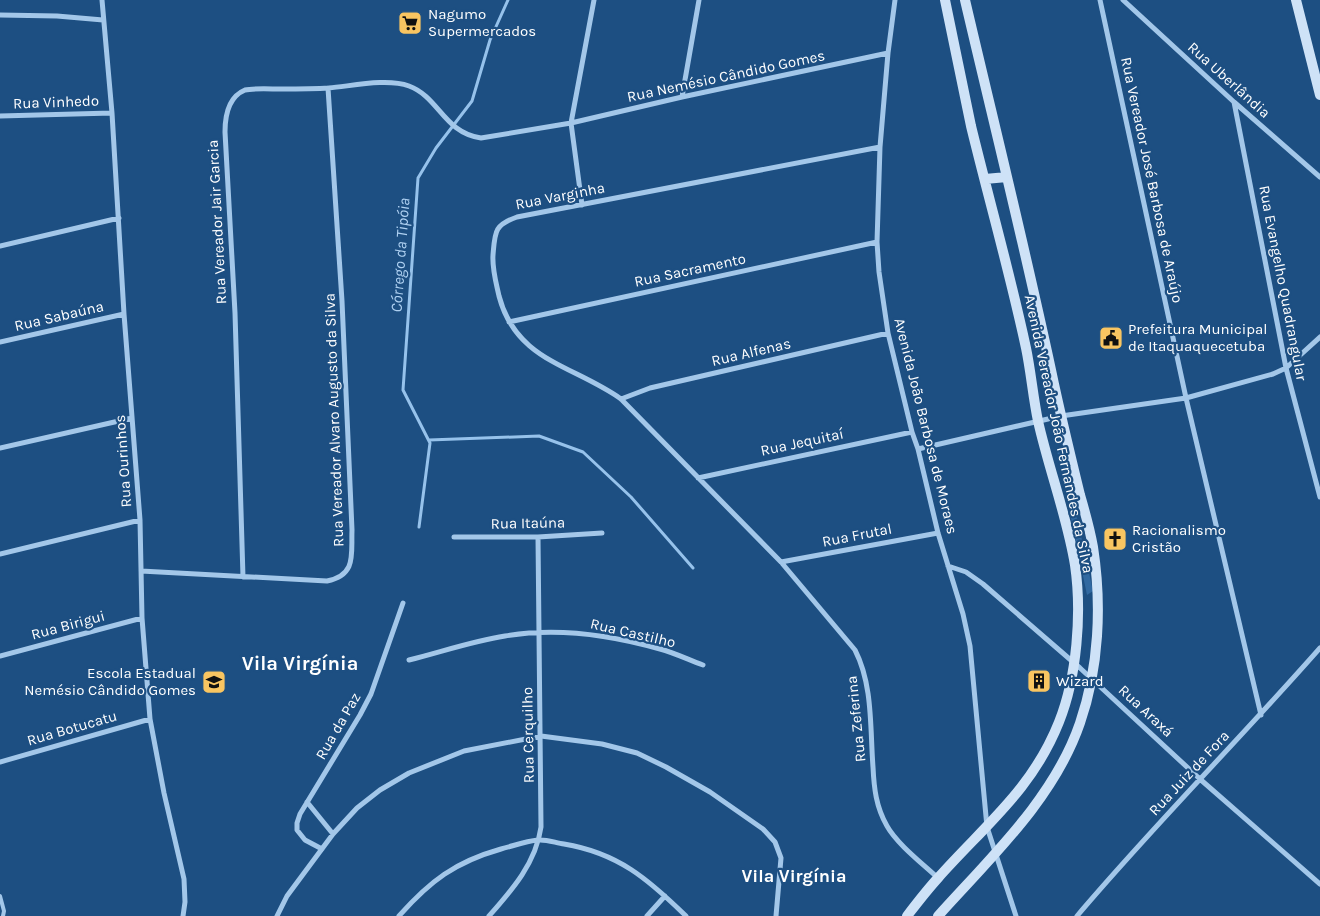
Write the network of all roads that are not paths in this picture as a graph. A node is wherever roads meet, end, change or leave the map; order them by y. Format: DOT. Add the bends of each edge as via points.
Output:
graph roads {
  1 [pos="102,0"];
  2 [pos="594,0"];
  3 [pos="699,0"];
  4 [pos="895,0"];
  5 [pos="945,0"];
  6 [pos="965,0"];
  7 [pos="1100,0"];
  8 [pos="1123,0"];
  9 [pos="1296,0"];
  10 [pos="0,14"];
  11 [pos="103,20"];
  12 [pos="888,53"];
  13 [pos="328,88"];
  14 [pos="1320,95"];
  15 [pos="682,97"];
  16 [pos="1234,102"];
  17 [pos="112,113"];
  18 [pos="0,116"];
  19 [pos="570,123"];
  20 [pos="462,133"];
  21 [pos="880,147"];
  22 [pos="1007,177"];
  23 [pos="1320,177"];
  24 [pos="985,180"];
  25 [pos="582,204"];
  26 [pos="119,218"];
  27 [pos="877,242"];
  28 [pos="0,246"];
  29 [pos="124,314"];
  30 [pos="508,322"];
  31 [pos="888,333"];
  32 [pos="1320,337"];
  33 [pos="0,342"];
  34 [pos="1286,368"];
  35 [pos="1186,398"];
  36 [pos="621,399"];
  37 [pos="1061,416"];
  38 [pos="132,418"];
  39 [pos="1038,421"];
  40 [pos="912,432"];
  41 [pos="0,448"];
  42 [pos="918,449"];
  43 [pos="698,478"];
  44 [pos="1320,497"];
  45 [pos="140,520"];
  46 [pos="938,533"];
  47 [pos="602,534"];
  48 [pos="454,537"];
  49 [pos="538,537"];
  50 [pos="0,554"];
  51 [pos="781,562"];
  52 [pos="948,566"];
  53 [pos="140,571"];
  54 [pos="243,577"];
  55 [pos="403,603"];
  56 [pos="142,618"];
  57 [pos="539,633"];
  58 [pos="1320,648"];
  59 [pos="0,656"];
  60 [pos="409,660"];
  61 [pos="1074,663"];
  62 [pos="703,665"];
  63 [pos="1091,678"];
  64 [pos="1261,715"];
  65 [pos="150,719"];
  66 [pos="541,736"];
  67 [pos="0,762"];
  68 [pos="1201,780"];
  69 [pos="307,802"];
  70 [pos="987,827"];
  71 [pos="333,834"];
  72 [pos="540,840"];
  73 [pos="322,849"];
  74 [pos="995,853"];
  75 [pos="938,878"];
  76 [pos="1320,884"];
  77 [pos="0,896"];
  78 [pos="665,896"];
  79 [pos="3,916"];
  80 [pos="183,916"];
  81 [pos="276,916"];
  82 [pos="398,916"];
  83 [pos="489,916"];
  84 [pos="647,916"];
  85 [pos="686,916"];
  86 [pos="776,916"];
  87 [pos="907,916"];
  88 [pos="938,916"];
  89 [pos="1016,916"];
  90 [pos="1077,916"];
  1 -- 11 [label="street, Rua Ourinhos"];
  2 -- 19 [label="street"];
  3 -- 15 [label="street"];
  4 -- 12 [label="street, Avenida João Barbosa de Moraes"];
  5 -- 24 [label="main road, Avenida Vereador João Fernandes da Silva"];
  6 -- 22 [label="main road, Avenida Vereador João Fernandes da Silva"];
  7 -- 35 [label="street, Rua Vereador José Barbosa de Araújo"];
  8 -- 16 [label="street, Rua Uberlândia"];
  9 -- 14 [label="main road"];
  10 -- 11 [label="street"];
  11 -- 17 [label="street, Rua Ourinhos"];
  12 -- 15 [label="street, Rua Nemésio Cândido Gomes"];
  12 -- 21 [label="street, Avenida João Barbosa de Moraes"];
  13 -- 20 [label="street, Rua Vereador Jair Garcia" via="393,83 408,85 422,92"];
  13 -- 54 [label="street, Rua Vereador Jair Garcia" via="246,90 234,98 225,120"];
  13 -- 54 [label="street, Rua Vereador Alvaro Augusto da Silva" via="342,301 351,562 346,574 337,579"];
  15 -- 19 [label="street, Rua Nemésio Cândido Gomes"];
  16 -- 23 [label="street, Rua Uberlândia"];
  16 -- 34 [label="street, Rua Evangelho Quadrangular"];
  17 -- 18 [label="street, Rua Vinhedo"];
  17 -- 26 [label="street, Rua Ourinhos"];
  19 -- 20 [label="street, Rua Nemésio Cândido Gomes" via="480,138"];
  19 -- 25 [label="street"];
  21 -- 25 [label="street, Rua Varginha"];
  21 -- 27 [label="street, Avenida João Barbosa de Moraes"];
  22 -- 24 [label="main road"];
  22 -- 37 [label="main road, Avenida Vereador João Fernandes da Silva"];
  24 -- 39 [label="main road, Avenida Vereador João Fernandes da Silva" via="1026,348"];
  25 -- 30 [label="street, Rua Varginha" via="517,217 503,222 497,230 492,265"];
  26 -- 28 [label="street"];
  26 -- 29 [label="street, Rua Ourinhos"];
  27 -- 30 [label="street, Rua Sacramento"];
  27 -- 31 [label="street, Avenida João Barbosa de Moraes"];
  29 -- 33 [label="street, Rua Sabaúna"];
  29 -- 38 [label="street, Rua Ourinhos"];
  30 -- 36 [label="street, Rua Varginha" via="532,349"];
  31 -- 36 [label="street, Rua Alfenas" via="650,388"];
  31 -- 40 [label="street, Avenida João Barbosa de Moraes"];
  32 -- 34 [label="street"];
  34 -- 35 [label="street"];
  34 -- 44 [label="street, Rua Evangelho Quadrangular"];
  35 -- 37 [label="street"];
  35 -- 64 [label="street, Rua Vereador José Barbosa de Araújo"];
  36 -- 43 [label="street, Rua Varginha"];
  37 -- 39 [label="street"];
  37 -- 63 [label="main road, Avenida Vereador João Fernandes da Silva" via="1093,546 1098,588"];
  38 -- 41 [label="street"];
  38 -- 45 [label="street, Rua Ourinhos"];
  39 -- 42 [label="street"];
  39 -- 61 [label="main road, Avenida Vereador João Fernandes da Silva" via="1059,493 1074,562 1077,593"];
  40 -- 42 [label="street, Avenida João Barbosa de Moraes"];
  40 -- 43 [label="street, Rua Jequitaí"];
  42 -- 46 [label="street, Avenida João Barbosa de Moraes"];
  43 -- 51 [label="street, Rua Varginha"];
  45 -- 50 [label="street"];
  45 -- 53 [label="street, Rua Ourinhos"];
  46 -- 51 [label="street, Rua Frutal"];
  46 -- 52 [label="street, Avenida João Barbosa de Moraes"];
  47 -- 49 [label="street, Rua Itaúna"];
  48 -- 49 [label="street, Rua Itaúna"];
  49 -- 57 [label="street, Rua Cerquilho"];
  51 -- 75 [label="street, Rua Zeferina" via="855,650 863,664 868,685 878,810 888,828 909,852"];
  52 -- 61 [label="street, Rua Araxá" via="966,572 983,584"];
  52 -- 70 [label="street, Avenida João Barbosa de Moraes" via="970,646"];
  53 -- 54 [label="street, Rua Vereador Alvaro Augusto da Silva"];
  53 -- 56 [label="street, Rua Ourinhos"];
  55 -- 69 [label="street, Rua da Paz" via="371,694"];
  56 -- 59 [label="street, Rua Birigui"];
  56 -- 65 [label="street, Rua Ourinhos"];
  57 -- 60 [label="street, Rua Castilho" via="505,636"];
  57 -- 62 [label="street, Rua Castilho" via="593,635 661,650"];
  57 -- 66 [label="street, Rua Cerquilho"];
  58 -- 64 [label="street, Rua Juiz de Fora"];
  61 -- 63 [label="street, Rua Araxá"];
  61 -- 70 [label="main road, Avenida Vereador João Fernandes da Silva" via="1069,692 1050,743 1026,783"];
  63 -- 68 [label="street, Rua Araxá"];
  63 -- 74 [label="main road, Avenida Vereador João Fernandes da Silva" via="1087,701 1067,754 1037,803"];
  64 -- 68 [label="street, Rua Juiz de Fora"];
  65 -- 67 [label="street, Rua Botucatu"];
  65 -- 80 [label="street, Rua Ourinhos" via="184,879"];
  66 -- 71 [label="street" via="464,751 409,773 380,790"];
  66 -- 72 [label="street, Rua Cerquilho"];
  66 -- 86 [label="street" via="602,744 637,753 710,792 763,829 775,842 781,858"];
  68 -- 76 [label="street, Rua Araxá"];
  68 -- 90 [label="street, Rua Juiz de Fora"];
  69 -- 71 [label="street"];
  69 -- 73 [label="street, Rua da Paz" via="300,814 297,830 305,840"];
  70 -- 74 [label="street, Avenida João Barbosa de Moraes"];
  70 -- 75 [label="main road, Avenida Vereador João Fernandes da Silva"];
  71 -- 73 [label="street"];
  72 -- 78 [label="street" via="586,848 610,857 640,874"];
  72 -- 82 [label="street" via="477,856 445,872"];
  72 -- 83 [label="street, Rua Cerquilho" via="528,867"];
  73 -- 81 [label="street"];
  74 -- 88 [label="main road, Avenida Vereador João Fernandes da Silva"];
  74 -- 89 [label="street, Avenida João Barbosa de Moraes"];
  75 -- 87 [label="main road, Avenida Vereador João Fernandes da Silva"];
  77 -- 79 [label="lane"];
  78 -- 84 [label="street"];
  78 -- 85 [label="street"];
}
